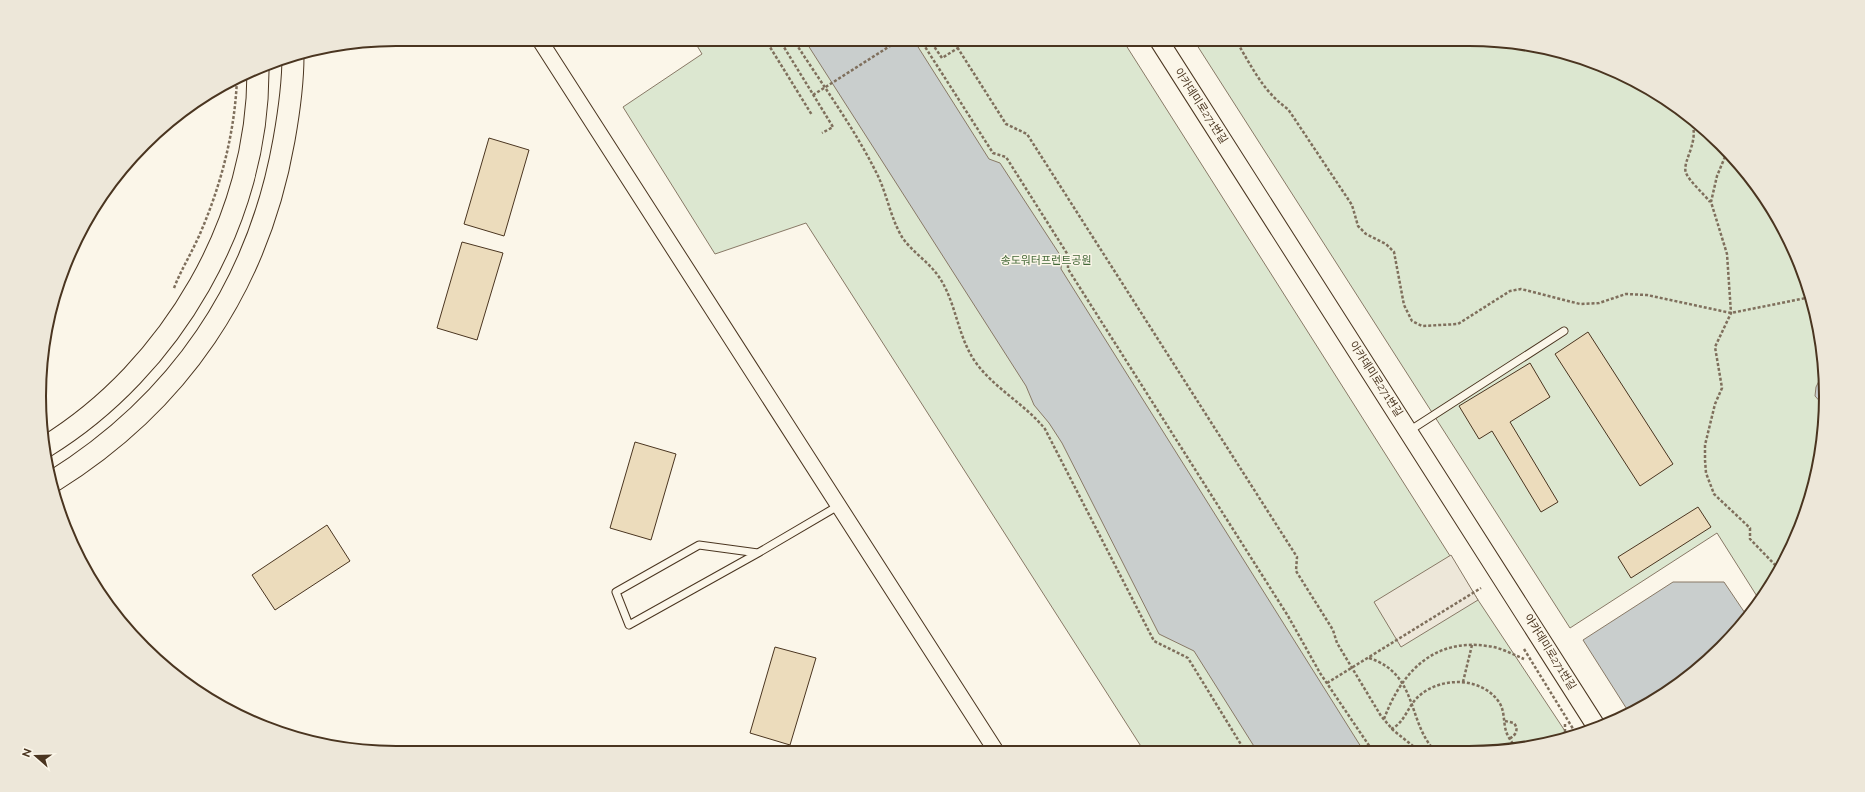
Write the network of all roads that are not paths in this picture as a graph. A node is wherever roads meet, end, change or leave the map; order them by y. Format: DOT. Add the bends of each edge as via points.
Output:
graph roads {
  1 [pos="543,46"];
  2 [pos="1162,46"];
  3 [pos="293,62"];
  4 [pos="258,75"];
  5 [pos="1564,331"];
  6 [pos="1409,430"];
  7 [pos="49,444"];
  8 [pos="56,479"];
  9 [pos="838,506"];
  10 [pos="758,553"];
  11 [pos="1593,723"];
  12 [pos="993,746"];
  1 -- 9 [label="street"];
  2 -- 6 [label="street, 아카데미로271번길"];
  3 -- 8 [label="main road" via="290,108 268,212 249,261 230,299 206,339 152,404 87,459"];
  4 -- 7 [label="main road" via="256,114 244,176 220,246 200,284 177,322 127,381 96,411"];
  5 -- 6 [label="lane"];
  6 -- 11 [label="street, 아카데미로271번길"];
  9 -- 10 [label="lane"];
  9 -- 12 [label="street"];
  10 -- 10 [label="lane" via="699,545 616,592 629,625"];
}
